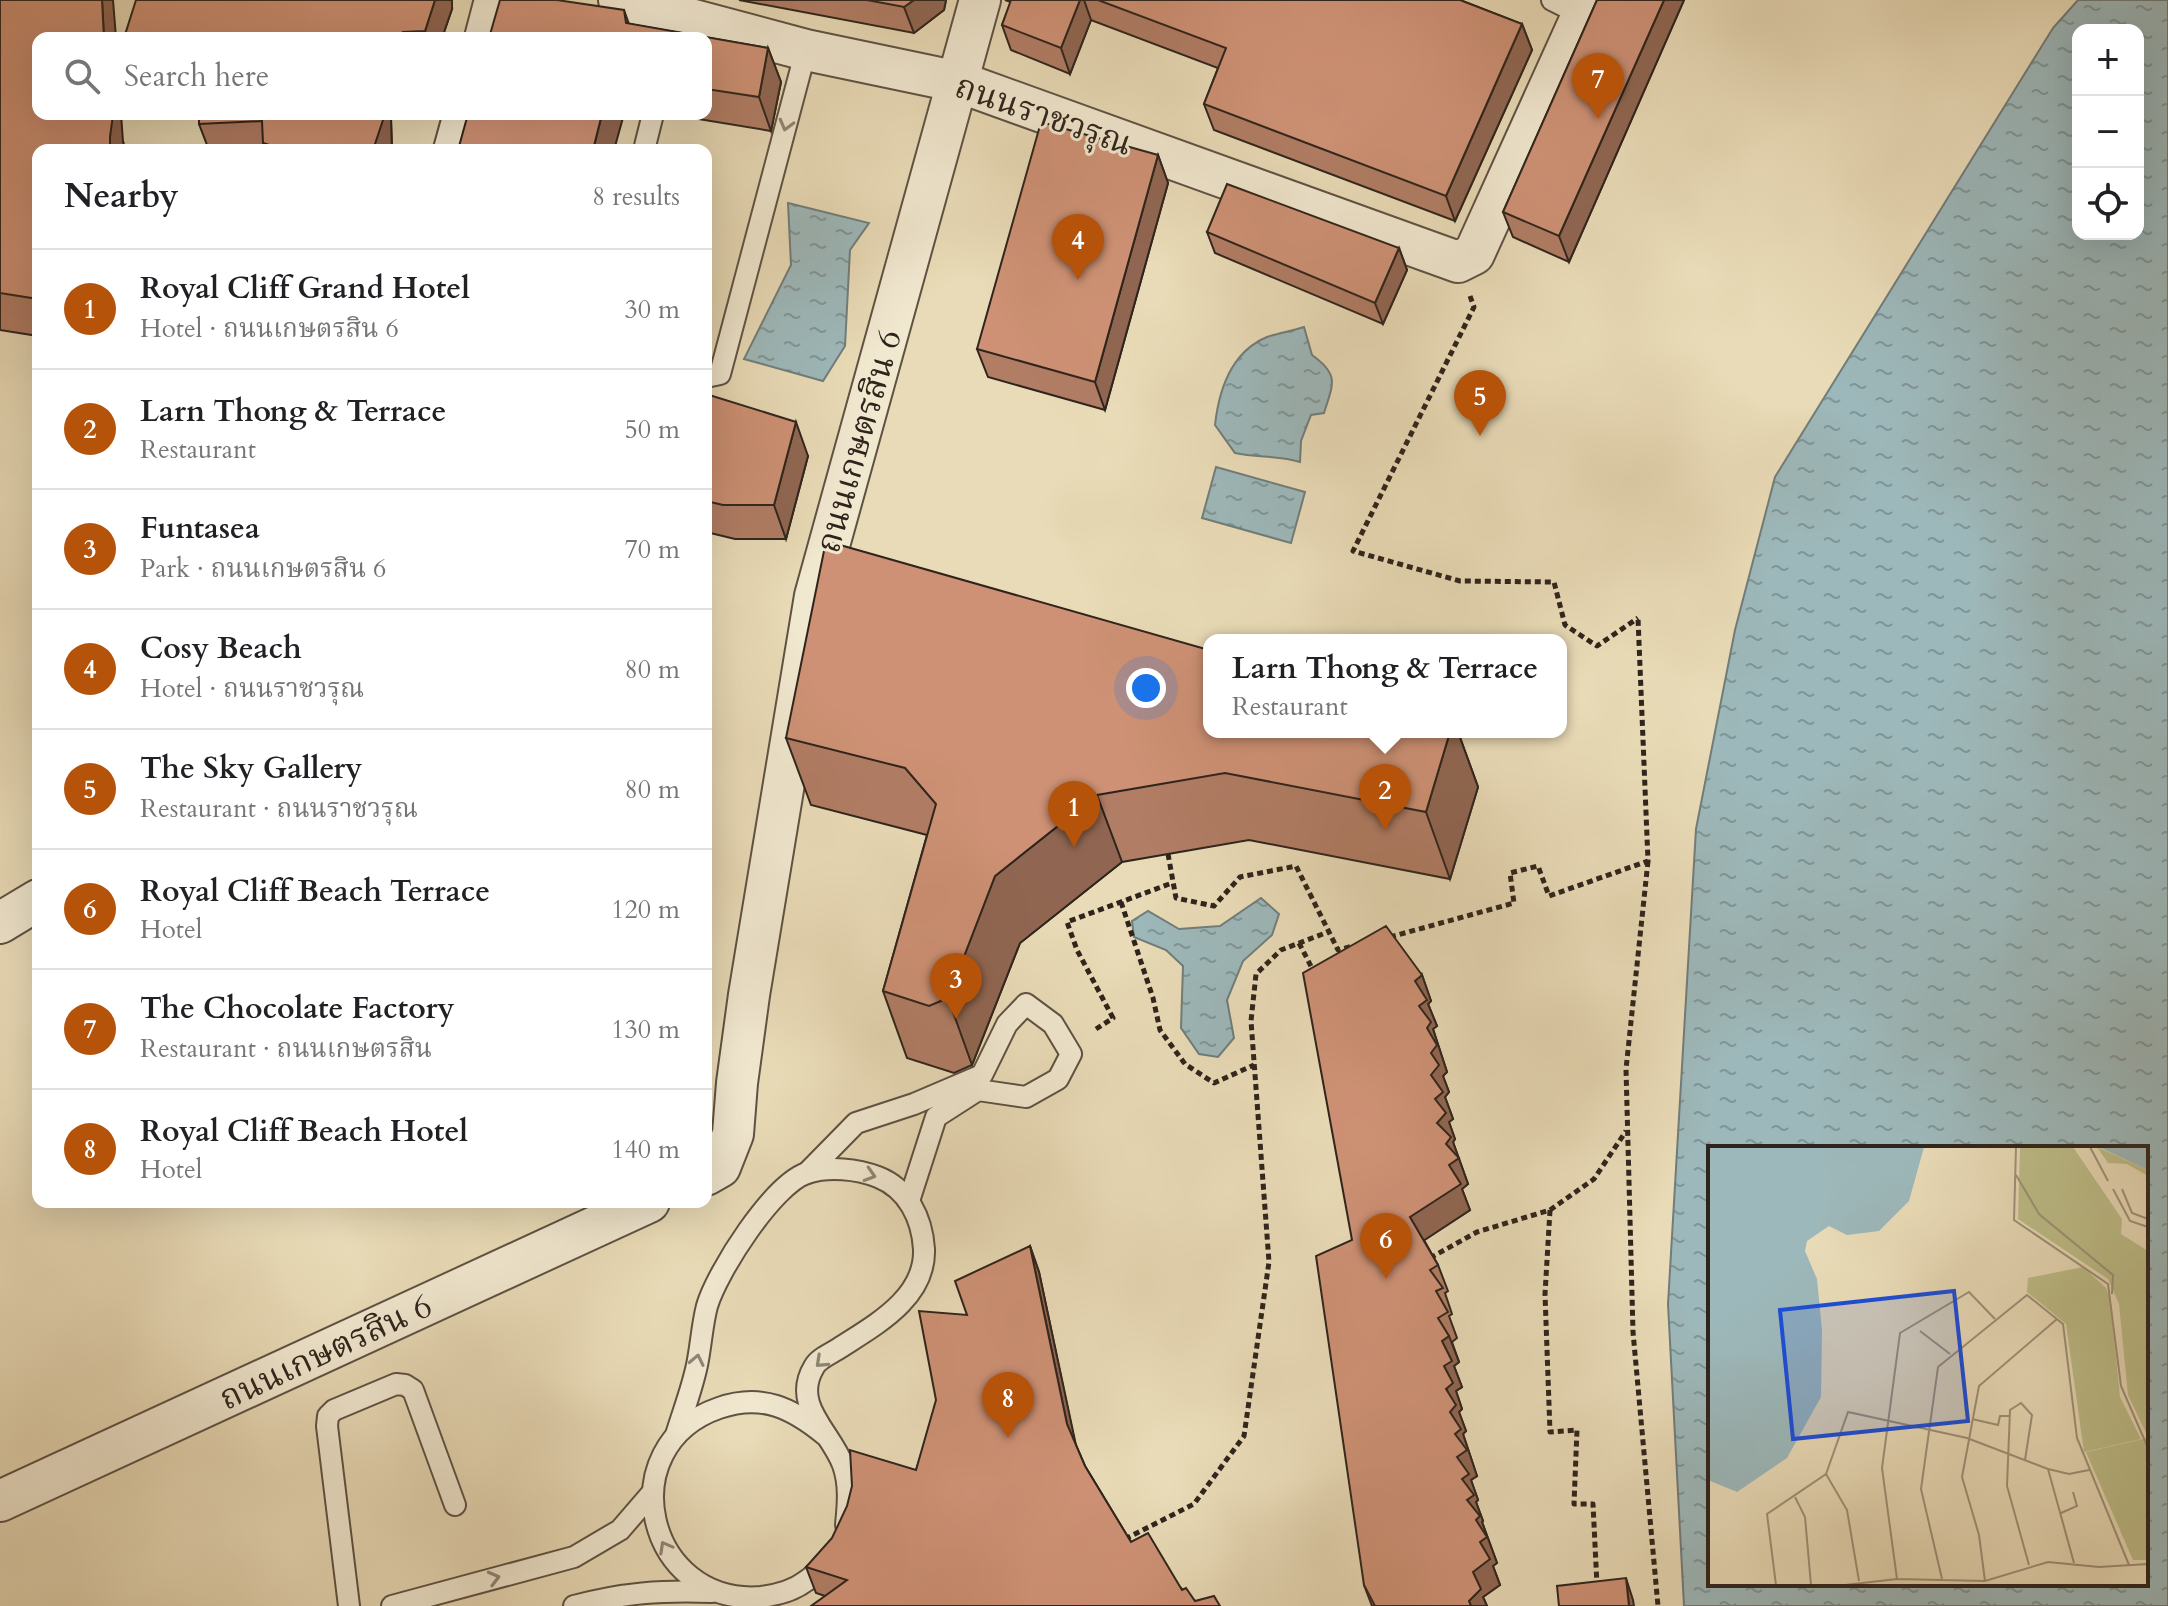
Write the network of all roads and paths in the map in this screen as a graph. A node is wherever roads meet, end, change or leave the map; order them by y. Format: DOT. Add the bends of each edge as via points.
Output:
graph roads {
  1 [pos="495,0"];
  2 [pos="619,0"];
  3 [pos="980,0"];
  4 [pos="1575,5"];
  5 [pos="674,27"];
  6 [pos="487,32"];
  7 [pos="703,32"];
  8 [pos="712,34"];
  9 [pos="806,50"];
  10 [pos="959,82"];
  11 [pos="462,120"];
  12 [pos="652,120"];
  13 [pos="456,144"];
  14 [pos="646,144"];
  15 [pos="1458,262"];
  16 [pos="712,376"];
  17 [pos="1168,854"];
  18 [pos="1648,858"];
  19 [pos="1172,883"];
  20 [pos="1121,902"];
  21 [pos="32,904"];
  22 [pos="0,923"];
  23 [pos="1328,932"];
  24 [pos="1381,939"];
  25 [pos="1299,943"];
  26 [pos="1367,943"];
  27 [pos="1318,980"];
  28 [pos="1096,1029"];
  29 [pos="1254,1065"];
  30 [pos="1628,1129"];
  31 [pos="712,1172"];
  32 [pos="807,1173"];
  33 [pos="909,1201"];
  34 [pos="636,1208"];
  35 [pos="1550,1210"];
  36 [pos="1418,1264"];
  37 [pos="676,1435"];
  38 [pos="825,1435"];
  39 [pos="651,1494"];
  40 [pos="0,1501"];
  41 [pos="455,1505"];
  42 [pos="1124,1540"];
  43 [pos="1597,1589"];
  44 [pos="716,1592"];
  45 [pos="349,1606"];
  46 [pos="392,1606"];
  47 [pos="574,1606"];
  48 [pos="1658,1606"];
  1 -- 6 [label="street"];
  2 -- 5 [label="street, ถนนราชวรุณ"];
  3 -- 10 [label="street, ถนนเกษตรสิน 6"];
  4 -- 15 [label="street" via="1474,254"];
  5 -- 7 [label="street, ถนนราชวรุณ"];
  8 -- 9 [label="street, ถนนราชวรุณ"];
  9 -- 10 [label="street, ถนนราชวรุณ"];
  9 -- 16 [label="lane, one-way" via="720,374"];
  10 -- 15 [label="street, ถนนราชวรุณ"];
  10 -- 31 [label="street, ถนนเกษตรสิน 6" via="815,596 749,995 733,1134 720,1167"];
  11 -- 13 [label="street"];
  12 -- 14 [label="lane"];
  15 -- 18 [label="path" via="1474,307 1353,551 1460,581 1554,582 1565,625 1597,646 1638,618"];
  17 -- 19 [label="path"];
  18 -- 24 [label="path" via="1549,896 1538,866 1510,873 1514,903"];
  18 -- 30 [label="path" via="1626,1069"];
  19 -- 20 [label="path"];
  19 -- 23 [label="path" via="1176,898 1214,906 1240,877 1296,866"];
  20 -- 28 [label="path" via="1067,922 1113,1018"];
  20 -- 29 [label="path" via="1160,1030 1185,1064 1214,1083"];
  21 -- 22 [label="street"];
  23 -- 25 [label="path"];
  23 -- 26 [label="path" via="1338,950"];
  25 -- 27 [label="path"];
  25 -- 29 [label="path" via="1281,950 1256,974"];
  29 -- 42 [label="path" via="1269,1262 1244,1436 1194,1504"];
  30 -- 35 [label="path" via="1594,1179"];
  30 -- 48 [label="path" via="1633,1332"];
  32 -- 33 [label="lane, one-way" via="862,1171 887,1180"];
  32 -- 33 [label="lane" via="856,1123 982,1075 1007,1024 1026,1004 1053,1024 1071,1054 1058,1079 1026,1097 978,1090 936,1117"];
  37 -- 32 [label="lane, one-way" via="708,1303 736,1246 788,1183"];
  33 -- 38 [label="lane, one-way" via="919,1218 924,1251 917,1282 877,1323 815,1364 807,1383 809,1406"];
  34 -- 40 [label="street, ถนนเกษตรสิน 6"];
  35 -- 36 [label="path" via="1477,1232"];
  35 -- 43 [label="path" via="1545,1294 1550,1432 1577,1430 1574,1504 1593,1504"];
  37 -- 38 [label="lane" via="702,1414 734,1403 767,1403 799,1414"];
  37 -- 39 [label="lane" via="658,1464"];
  38 -- 44 [label="lane" via="843,1464 849,1496 845,1530 830,1559 807,1581 779,1595 747,1598"];
  44 -- 39 [label="lane, one-way" via="689,1577 667,1554 654,1525"];
  46 -- 39 [label="lane, one-way" via="574,1557 620,1530"];
  41 -- 45 [label="lane" via="413,1390 396,1384 334,1410 327,1426"];
  44 -- 47 [label="lane" via="657,1590"];
}
